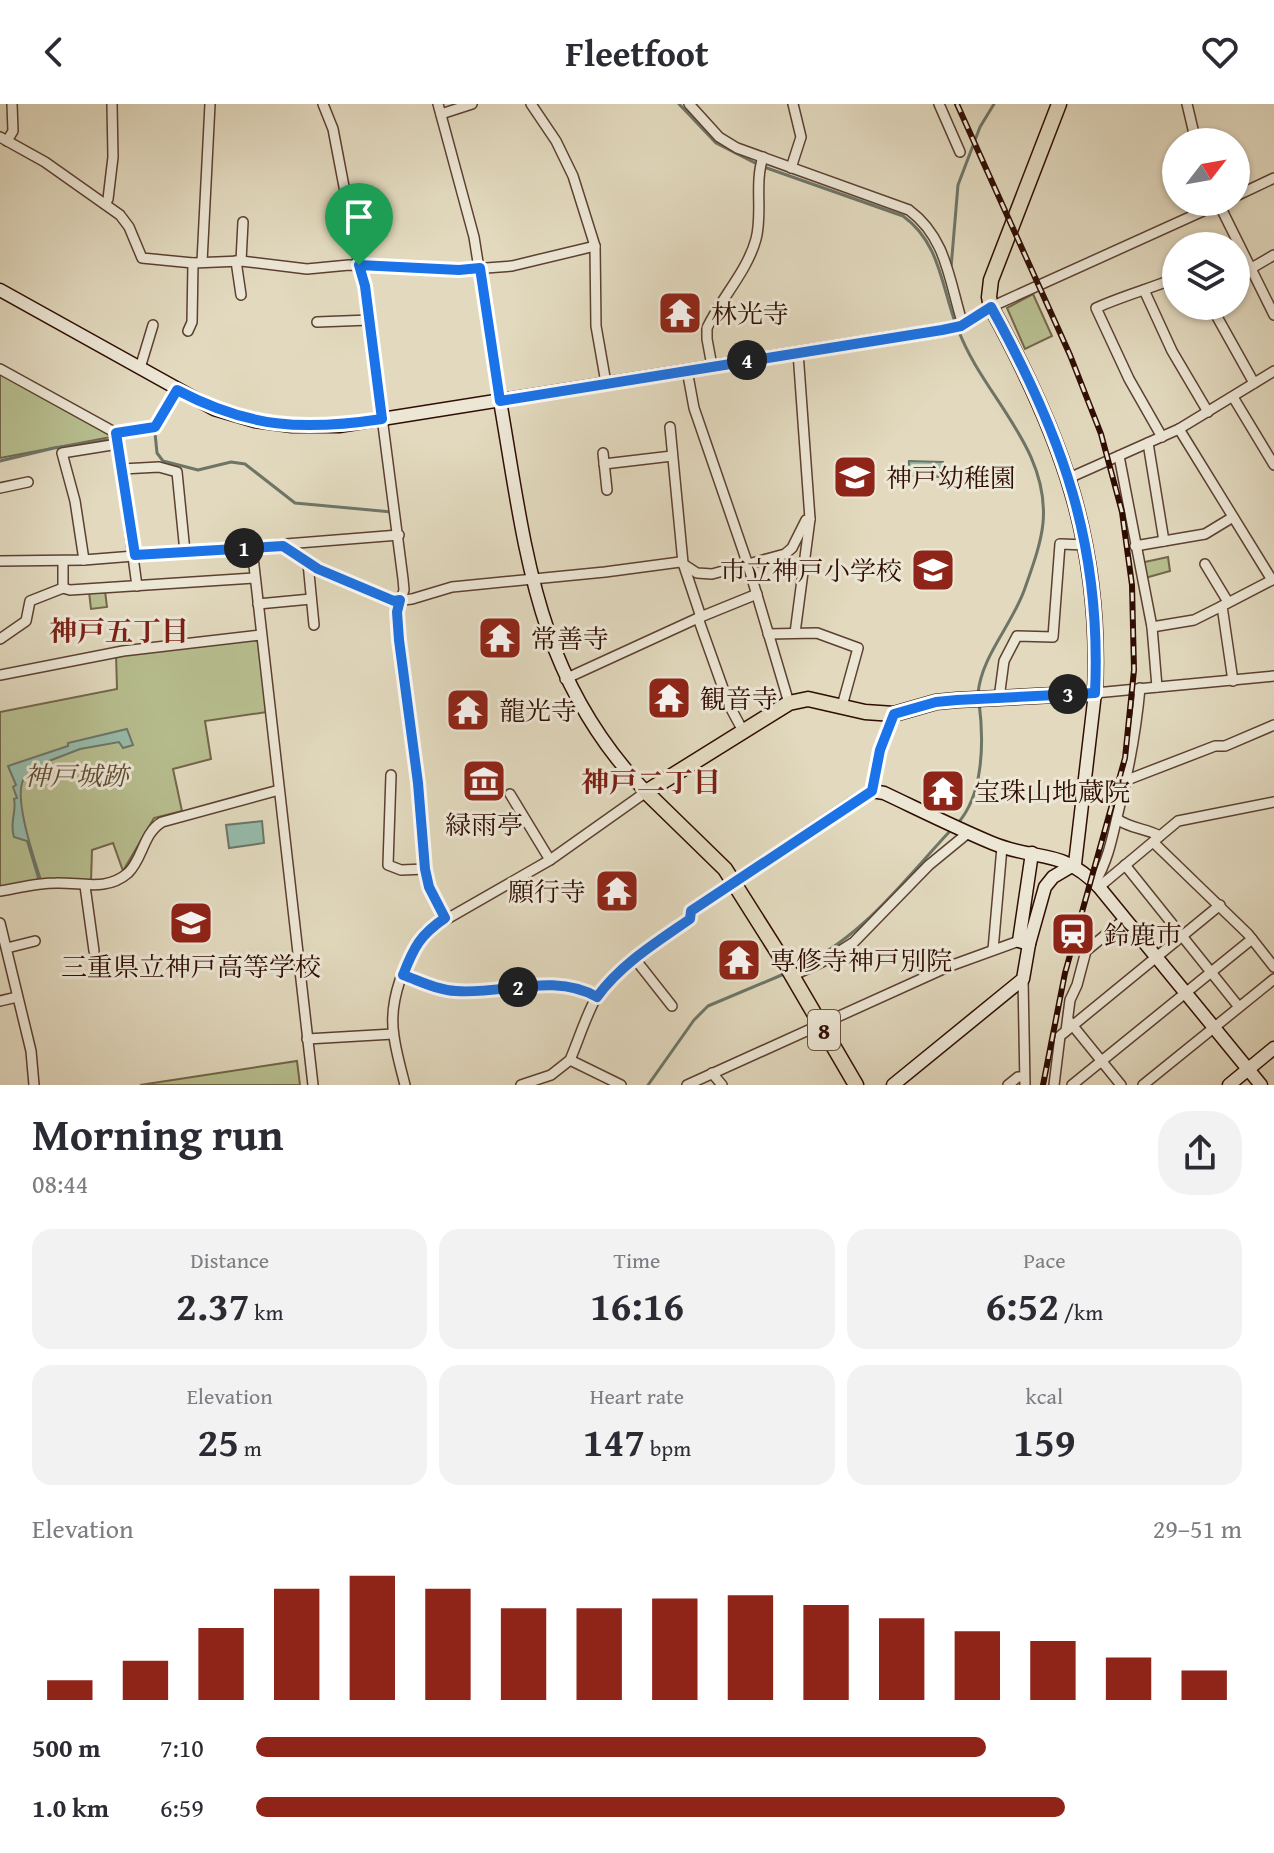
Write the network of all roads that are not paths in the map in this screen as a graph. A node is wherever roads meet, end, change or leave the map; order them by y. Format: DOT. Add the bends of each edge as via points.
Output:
graph roads {
  1 [pos="12,104"];
  2 [pos="112,104"];
  3 [pos="210,104"];
  4 [pos="323,104"];
  5 [pos="472,104"];
  6 [pos="531,104"];
  7 [pos="689,104"];
  8 [pos="793,104"];
  9 [pos="939,104"];
  10 [pos="1059,104"];
  11 [pos="1187,104"];
  12 [pos="440,109"];
  13 [pos="1193,128"];
  14 [pos="3,139"];
  15 [pos="960,152"];
  16 [pos="762,158"];
  17 [pos="791,168"];
  18 [pos="1274,178"];
  19 [pos="1250,189"];
  20 [pos="105,204"];
  21 [pos="1191,216"];
  22 [pos="243,222"];
  23 [pos="595,246"];
  24 [pos="1274,255"];
  25 [pos="239,261"];
  26 [pos="197,262"];
  27 [pos="359,265"];
  28 [pos="480,268"];
  29 [pos="1250,269"];
  30 [pos="1162,283"];
  31 [pos="0,290"];
  32 [pos="1144,290"];
  33 [pos="241,295"];
  34 [pos="991,307"];
  35 [pos="1274,315"];
  36 [pos="370,320"];
  37 [pos="1219,320"];
  38 [pos="317,322"];
  39 [pos="153,325"];
  40 [pos="962,326"];
  41 [pos="188,331"];
  42 [pos="798,352"];
  43 [pos="712,366"];
  44 [pos="140,368"];
  45 [pos="0,369"];
  46 [pos="687,370"];
  47 [pos="1274,371"];
  48 [pos="606,383"];
  49 [pos="1254,383"];
  50 [pos="177,390"];
  51 [pos="1233,397"];
  52 [pos="500,401"];
  53 [pos="1208,412"];
  54 [pos="382,419"];
  55 [pos="670,427"];
  56 [pos="1179,429"];
  57 [pos="116,433"];
  58 [pos="1162,437"];
  59 [pos="1148,443"];
  60 [pos="118,444"];
  61 [pos="672,456"];
  62 [pos="1119,456"];
  63 [pos="1274,465"];
  64 [pos="122,469"];
  65 [pos="1069,478"];
  66 [pos="28,482"];
  67 [pos="0,488"];
  68 [pos="607,490"];
  69 [pos="1233,517"];
  70 [pos="810,519"];
  71 [pos="399,535"];
  72 [pos="1164,541"];
  73 [pos="1087,545"];
  74 [pos="283,546"];
  75 [pos="1135,546"];
  76 [pos="252,548"];
  77 [pos="185,552"];
  78 [pos="135,555"];
  79 [pos="84,560"];
  80 [pos="0,561"];
  81 [pos="63,562"];
  82 [pos="308,563"];
  83 [pos="683,563"];
  84 [pos="1205,564"];
  85 [pos="748,565"];
  86 [pos="254,578"];
  87 [pos="533,579"];
  88 [pos="1273,580"];
  89 [pos="137,586"];
  90 [pos="63,588"];
  91 [pos="757,594"];
  92 [pos="311,599"];
  93 [pos="400,600"];
  94 [pos="258,604"];
  95 [pos="1225,604"];
  96 [pos="700,617"];
  97 [pos="314,625"];
  98 [pos="1152,627"];
  99 [pos="795,633"];
  100 [pos="768,634"];
  101 [pos="261,635"];
  102 [pos="0,639"];
  103 [pos="0,675"];
  104 [pos="1274,676"];
  105 [pos="565,679"];
  106 [pos="1233,681"];
  107 [pos="1157,687"];
  108 [pos="1140,688"];
  109 [pos="1095,693"];
  110 [pos="995,698"];
  111 [pos="789,703"];
  112 [pos="842,706"];
  113 [pos="894,714"];
  114 [pos="1274,725"];
  115 [pos="743,731"];
  116 [pos="391,775"];
  117 [pos="1127,780"];
  118 [pos="279,790"];
  119 [pos="872,791"];
  120 [pos="646,792"];
  121 [pos="510,794"];
  122 [pos="1274,802"];
  123 [pos="1117,819"];
  124 [pos="966,832"];
  125 [pos="1157,839"];
  126 [pos="1002,847"];
  127 [pos="1032,853"];
  128 [pos="550,860"];
  129 [pos="1075,864"];
  130 [pos="1125,865"];
  131 [pos="425,869"];
  132 [pos="733,882"];
  133 [pos="1097,885"];
  134 [pos="85,886"];
  135 [pos="0,891"];
  136 [pos="1220,905"];
  137 [pos="445,918"];
  138 [pos="690,919"];
  139 [pos="1125,919"];
  140 [pos="0,923"];
  141 [pos="1181,937"];
  142 [pos="1252,939"];
  143 [pos="35,941"];
  144 [pos="1024,943"];
  145 [pos="7,948"];
  146 [pos="993,950"];
  147 [pos="94,951"];
  148 [pos="1157,958"];
  149 [pos="635,959"];
  150 [pos="1274,967"];
  151 [pos="791,972"];
  152 [pos="1210,972"];
  153 [pos="403,975"];
  154 [pos="1023,979"];
  155 [pos="1274,979"];
  156 [pos="1185,992"];
  157 [pos="17,997"];
  158 [pos="597,997"];
  159 [pos="0,1001"];
  160 [pos="672,1006"];
  161 [pos="1239,1007"];
  162 [pos="820,1024"];
  163 [pos="1068,1025"];
  164 [pos="1214,1028"];
  165 [pos="393,1034"];
  166 [pos="307,1039"];
  167 [pos="1274,1048"];
  168 [pos="570,1060"];
  169 [pos="1101,1061"];
  170 [pos="1248,1070"];
  171 [pos="712,1073"];
  172 [pos="1024,1081"];
  173 [pos="34,1085"];
  174 [pos="313,1085"];
  175 [pos="405,1085"];
  176 [pos="521,1085"];
  177 [pos="621,1085"];
  178 [pos="687,1085"];
  179 [pos="722,1085"];
  180 [pos="856,1085"];
  181 [pos="893,1085"];
  182 [pos="1008,1085"];
  183 [pos="1054,1085"];
  184 [pos="1072,1085"];
  185 [pos="1121,1085"];
  186 [pos="1143,1085"];
  187 [pos="1229,1085"];
  188 [pos="1261,1085"];
  1 -- 14 [label="street" via="13,131"];
  2 -- 20 [label="street" via="113,157"];
  3 -- 26 [label="street"];
  4 -- 27 [label="street" via="333,129"];
  5 -- 12 [label="street"];
  6 -- 23 [label="street" via="573,176"];
  7 -- 16 [label="street" via="719,137"];
  8 -- 17 [label="street" via="801,137"];
  9 -- 15 [label="street"];
  10 -- 34 [label="main road" via="991,280"];
  11 -- 13 [label="street"];
  12 -- 28 [label="street"];
  14 -- 20 [label="street"];
  16 -- 17 [label="street"];
  16 -- 43 [label="street" via="753,249 707,328"];
  17 -- 40 [label="street" via="909,210 930,228 941,245"];
  18 -- 19 [label="street"];
  20 -- 26 [label="street" via="129,227 142,258"];
  21 -- 34 [label="street"];
  22 -- 25 [label="street"];
  23 -- 28 [label="street" via="512,266"];
  23 -- 48 [label="street" via="596,326"];
  24 -- 29 [label="street"];
  25 -- 26 [label="street"];
  25 -- 27 [label="street" via="307,269"];
  25 -- 33 [label="street"];
  26 -- 41 [label="street"];
  27 -- 28 [label="street"];
  27 -- 36 [label="street"];
  28 -- 52 [label="street"];
  29 -- 35 [label="street"];
  30 -- 32 [label="street"];
  31 -- 44 [label="street"];
  32 -- 53 [label="street"];
  32 -- 58 [label="street" via="1096,308"];
  34 -- 40 [label="street"];
  34 -- 65 [label="main road"];
  36 -- 38 [label="street"];
  36 -- 54 [label="street"];
  37 -- 49 [label="street"];
  39 -- 44 [label="street"];
  40 -- 42 [label="street"];
  42 -- 43 [label="street"];
  42 -- 70 [label="street"];
  43 -- 46 [label="street"];
  44 -- 50 [label="street"];
  45 -- 57 [label="street"];
  46 -- 48 [label="street"];
  46 -- 85 [label="street" via="694,408"];
  47 -- 49 [label="street"];
  48 -- 52 [label="street"];
  49 -- 51 [label="street"];
  50 -- 54 [label="street" via="255,421 339,426"];
  50 -- 57 [label="street" via="155,427"];
  51 -- 53 [label="street"];
  51 -- 63 [label="street"];
  52 -- 54 [label="street"];
  52 -- 87 [label="street"];
  53 -- 56 [label="street"];
  54 -- 71 [label="street"];
  55 -- 61 [label="street"];
  56 -- 58 [label="street"];
  56 -- 69 [label="street"];
  57 -- 60 [label="street"];
  58 -- 59 [label="street"];
  59 -- 62 [label="street"];
  59 -- 72 [label="street"];
  60 -- 64 [label="street"];
  60 -- 79 [label="street" via="62,453"];
  61 -- 68 [label="street" via="604,458"];
  61 -- 83 [label="street"];
  62 -- 65 [label="street"];
  62 -- 75 [label="street"];
  64 -- 77 [label="street" via="159,467 177,472"];
  64 -- 78 [label="street"];
  65 -- 73 [label="main road"];
  66 -- 67 [label="street"];
  69 -- 72 [label="street" via="1205,534"];
  69 -- 88 [label="street"];
  70 -- 85 [label="street" via="785,554"];
  70 -- 99 [label="street"];
  71 -- 74 [label="street"];
  71 -- 93 [label="street" via="404,590"];
  72 -- 75 [label="street"];
  73 -- 109 [label="main road" via="1097,632"];
  73 -- 110 [label="street" via="1060,544 1053,637 1017,636"];
  74 -- 76 [label="street"];
  74 -- 82 [label="street"];
  75 -- 98 [label="street"];
  76 -- 77 [label="street"];
  76 -- 86 [label="street"];
  77 -- 78 [label="street"];
  78 -- 79 [label="street"];
  78 -- 89 [label="street"];
  79 -- 81 [label="street"];
  80 -- 81 [label="street"];
  81 -- 90 [label="street"];
  82 -- 92 [label="street"];
  82 -- 93 [label="street"];
  83 -- 85 [label="street" via="704,574"];
  83 -- 87 [label="street"];
  83 -- 96 [label="street"];
  84 -- 95 [label="street"];
  85 -- 91 [label="street"];
  86 -- 89 [label="street"];
  86 -- 94 [label="street"];
  87 -- 93 [label="street" via="452,587"];
  87 -- 105 [label="street"];
  88 -- 95 [label="street"];
  89 -- 90 [label="street"];
  90 -- 102 [label="street" via="30,601 26,621"];
  91 -- 96 [label="street"];
  91 -- 100 [label="street"];
  92 -- 94 [label="street"];
  92 -- 97 [label="street"];
  93 -- 131 [label="street" via="399,640"];
  94 -- 101 [label="street"];
  95 -- 98 [label="street" via="1194,620"];
  95 -- 106 [label="street"];
  96 -- 105 [label="street"];
  96 -- 115 [label="street"];
  98 -- 107 [label="street"];
  99 -- 100 [label="street"];
  99 -- 112 [label="street" via="817,633 858,648"];
  100 -- 111 [label="street"];
  101 -- 103 [label="street" via="123,651"];
  101 -- 118 [label="street"];
  104 -- 106 [label="street"];
  105 -- 120 [label="street" via="598,736"];
  106 -- 107 [label="street"];
  107 -- 108 [label="street"];
  108 -- 109 [label="street"];
  108 -- 117 [label="street"];
  109 -- 110 [label="main road"];
  109 -- 129 [label="street"];
  110 -- 113 [label="main road" via="936,702"];
  111 -- 112 [label="main road" via="808,699"];
  111 -- 115 [label="main road"];
  112 -- 113 [label="main road"];
  113 -- 119 [label="street"];
  114 -- 117 [label="street"];
  115 -- 120 [label="main road"];
  116 -- 131 [label="street" via="388,865"];
  117 -- 123 [label="street"];
  118 -- 134 [label="street" via="162,822 126,874"];
  118 -- 166 [label="street"];
  119 -- 124 [label="street"];
  119 -- 132 [label="street"];
  120 -- 128 [label="street"];
  120 -- 132 [label="main road, 8"];
  121 -- 128 [label="street"];
  122 -- 125 [label="street" via="1178,821"];
  123 -- 125 [label="street" via="1130,829 1149,830"];
  123 -- 133 [label="street"];
  124 -- 126 [label="street"];
  124 -- 151 [label="street" via="854,942 824,961"];
  125 -- 130 [label="street"];
  125 -- 136 [label="street"];
  126 -- 127 [label="street"];
  126 -- 146 [label="street"];
  127 -- 129 [label="street"];
  127 -- 144 [label="street"];
  128 -- 137 [label="street"];
  129 -- 133 [label="street"];
  129 -- 144 [label="street" via="1045,887"];
  130 -- 133 [label="street"];
  130 -- 141 [label="street"];
  131 -- 137 [label="street"];
  132 -- 138 [label="street" via="691,911"];
  132 -- 151 [label="main road, 8"];
  133 -- 139 [label="street"];
  134 -- 135 [label="street" via="57,882"];
  134 -- 147 [label="street"];
  136 -- 141 [label="street"];
  136 -- 142 [label="street"];
  137 -- 153 [label="street" via="423,934"];
  138 -- 149 [label="street"];
  139 -- 148 [label="street"];
  139 -- 163 [label="street" via="1086,951"];
  140 -- 145 [label="street"];
  141 -- 148 [label="street"];
  141 -- 152 [label="street"];
  142 -- 150 [label="street"];
  142 -- 152 [label="street"];
  143 -- 145 [label="street"];
  144 -- 146 [label="street"];
  144 -- 154 [label="street"];
  145 -- 157 [label="street"];
  146 -- 162 [label="street"];
  148 -- 156 [label="street"];
  148 -- 163 [label="street"];
  149 -- 158 [label="street"];
  149 -- 160 [label="street"];
  151 -- 162 [label="main road, 8"];
  152 -- 156 [label="street"];
  152 -- 161 [label="street"];
  153 -- 158 [label="street" via="456,991 558,987"];
  153 -- 165 [label="street"];
  154 -- 172 [label="street"];
  154 -- 181 [label="street"];
  155 -- 161 [label="street"];
  156 -- 164 [label="street"];
  156 -- 169 [label="street"];
  157 -- 159 [label="street"];
  157 -- 173 [label="street"];
  158 -- 168 [label="street"];
  161 -- 164 [label="street"];
  162 -- 171 [label="street"];
  162 -- 180 [label="main road, 8"];
  163 -- 169 [label="street"];
  163 -- 183 [label="street" via="1060,1036"];
  164 -- 170 [label="street"];
  164 -- 186 [label="street"];
  165 -- 166 [label="street"];
  165 -- 175 [label="street"];
  166 -- 174 [label="street"];
  167 -- 170 [label="street"];
  168 -- 176 [label="street" via="551,1075"];
  168 -- 177 [label="street"];
  169 -- 184 [label="street"];
  169 -- 185 [label="street"];
  170 -- 187 [label="street"];
  170 -- 188 [label="street"];
  171 -- 178 [label="street"];
  171 -- 179 [label="street"];
  172 -- 182 [label="street" via="1018,1077"];
}
